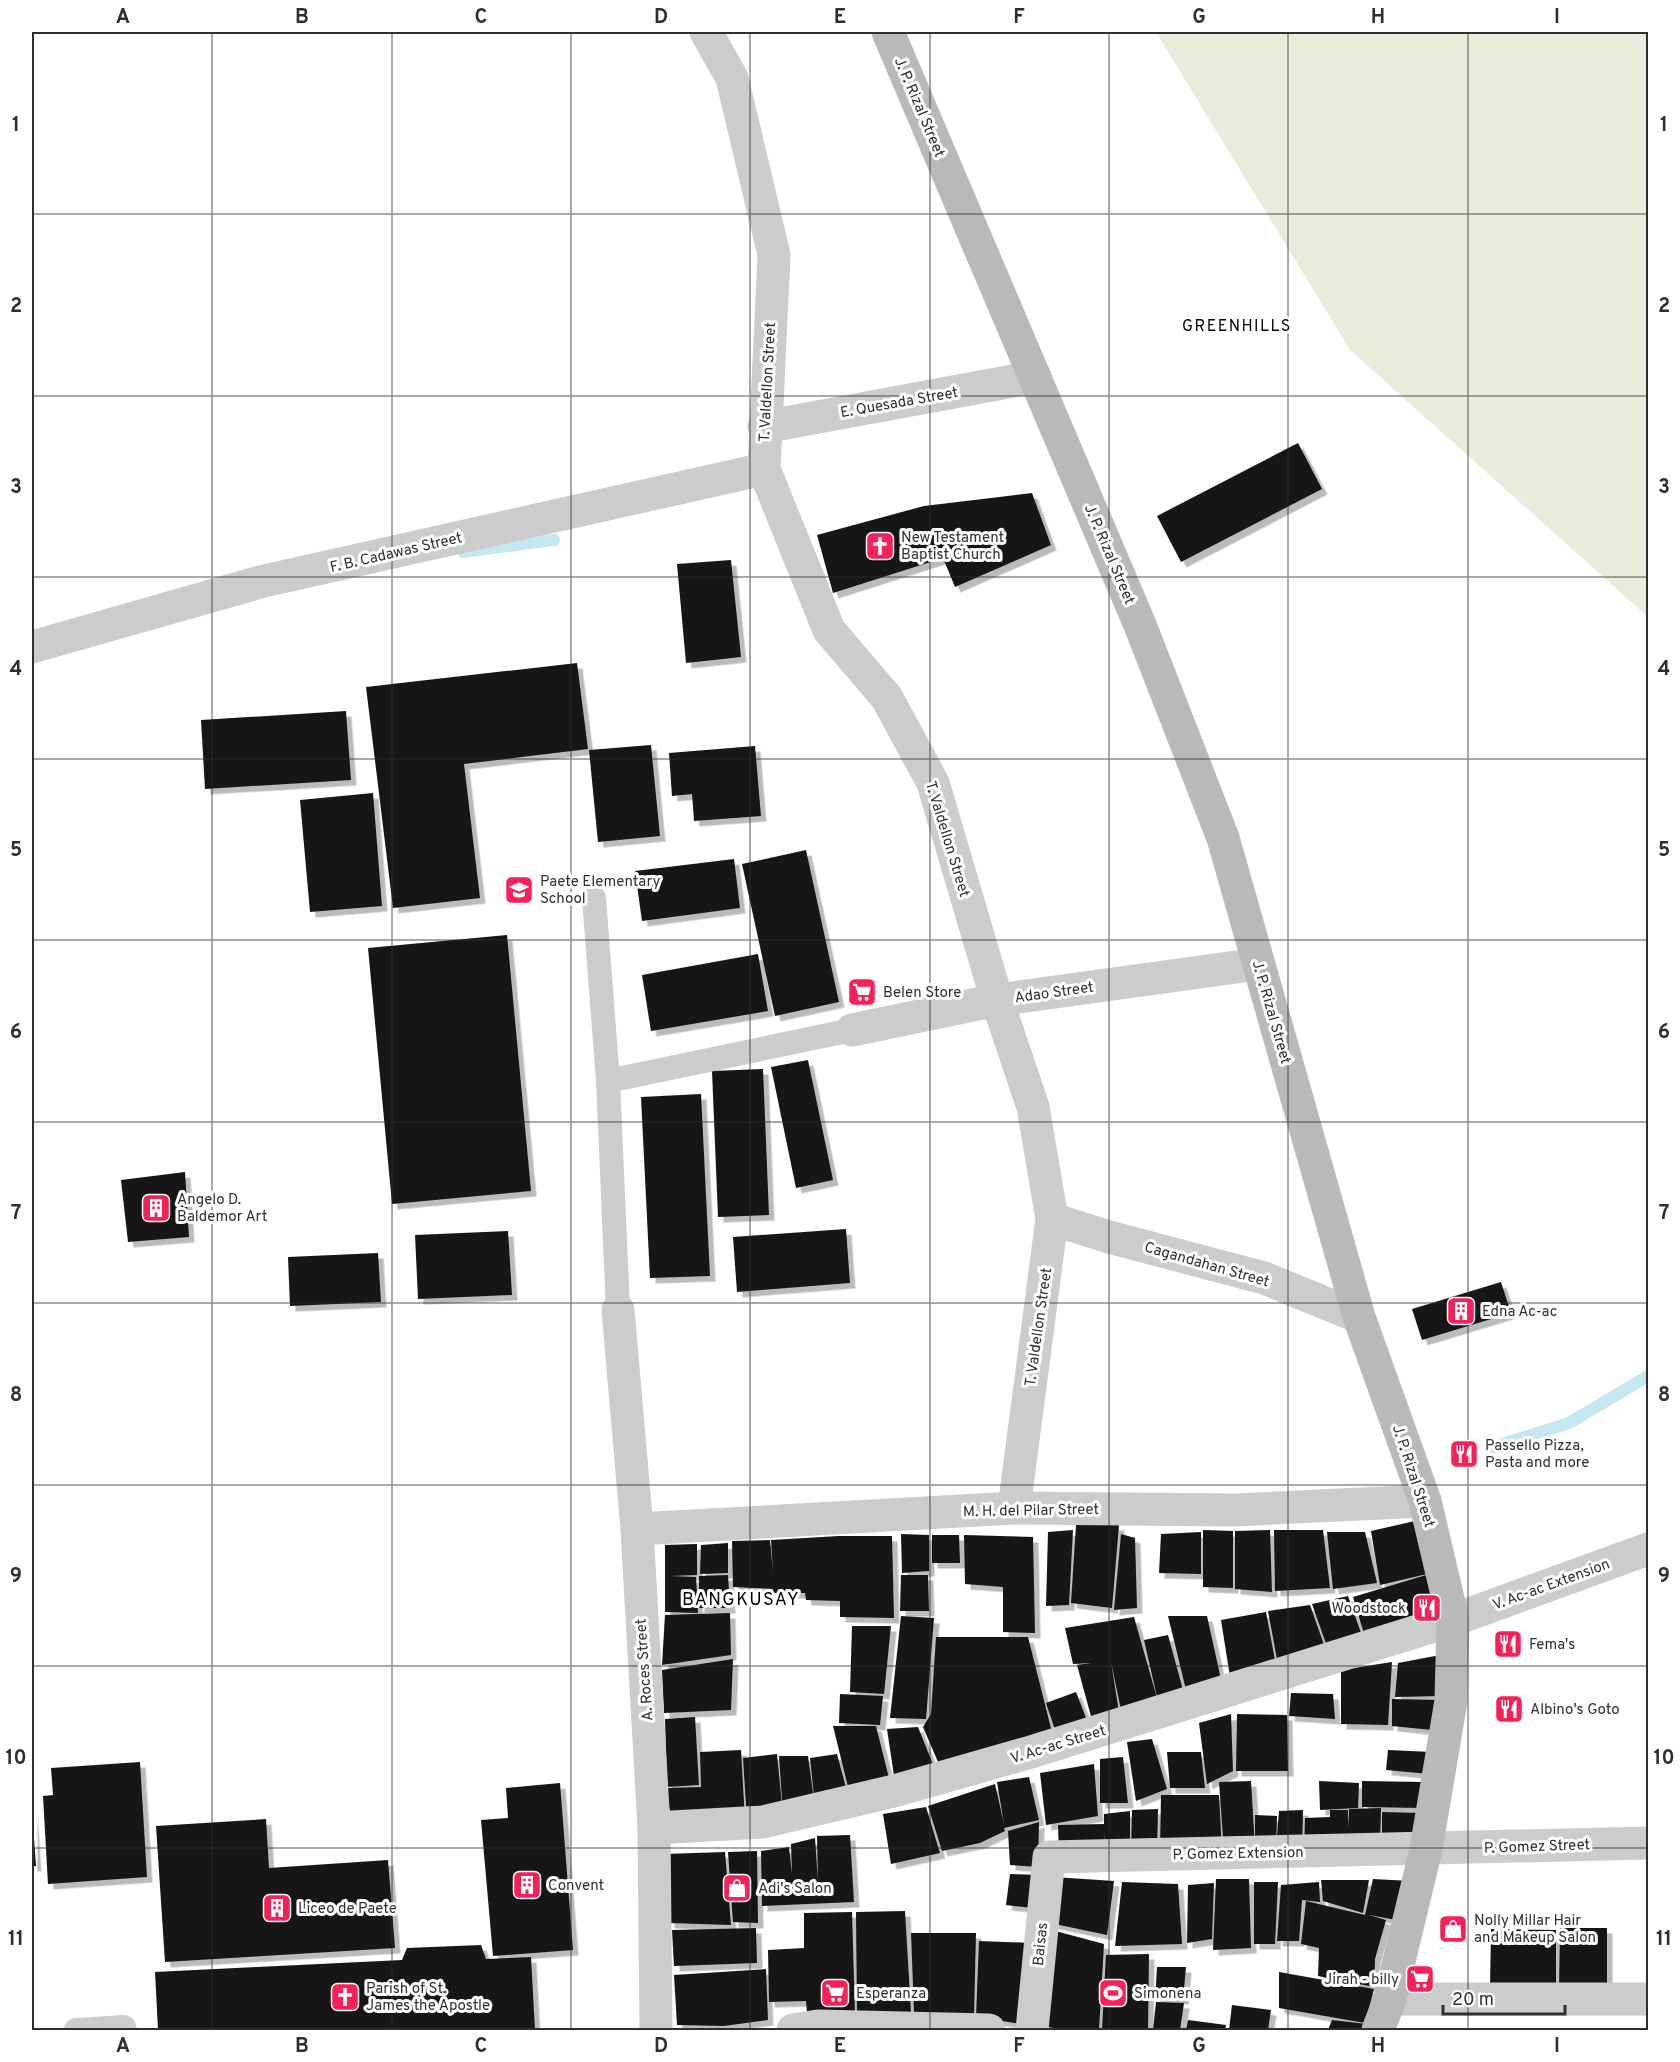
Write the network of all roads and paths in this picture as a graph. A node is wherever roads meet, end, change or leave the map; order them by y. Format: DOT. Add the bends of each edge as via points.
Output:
graph roads {
  1 [pos="706,32"];
  2 [pos="888,32"];
  3 [pos="1035,377"];
  4 [pos="764,427"];
  5 [pos="764,469"];
  6 [pos="32,647"];
  7 [pos="594,898"];
  8 [pos="1258,964"];
  9 [pos="997,1000"];
  10 [pos="852,1030"];
  11 [pos="608,1081"];
  12 [pos="1052,1219"];
  13 [pos="618,1310"];
  14 [pos="1359,1317"];
  15 [pos="1425,1501"];
  16 [pos="1014,1508"];
  17 [pos="637,1529"];
  18 [pos="1648,1549"];
  19 [pos="1453,1620"];
  20 [pos="654,1828"];
  21 [pos="1648,1843"];
  22 [pos="1426,1849"];
  23 [pos="1049,1857"];
  24 [pos="1390,1999"];
  25 [pos="1648,1999"];
  26 [pos="76,2031"];
  27 [pos="125,2031"];
  28 [pos="656,2031"];
  29 [pos="793,2031"];
  30 [pos="989,2031"];
  31 [pos="1032,2031"];
  32 [pos="1378,2031"];
  1 -- 4 [label="street, T. Valdellon Street" via="732,78 774,255"];
  2 -- 3 [label="main road, J. P. Rizal Street"];
  3 -- 4 [label="street, E. Quesada Street"];
  3 -- 8 [label="main road, J. P. Rizal Street" via="1223,838"];
  4 -- 5 [label="street, T. Valdellon Street"];
  5 -- 6 [label="street, F. B. Cadawas Street" via="264,581"];
  5 -- 9 [label="street, T. Valdellon Street" via="829,630 887,698 933,783"];
  7 -- 11 [label="lane"];
  8 -- 9 [label="street, Adao Street"];
  8 -- 14 [label="main road, J. P. Rizal Street"];
  9 -- 10 [label="street, Adao Street"];
  9 -- 12 [label="street, T. Valdellon Street" via="1033,1107"];
  10 -- 11 [label="lane"];
  11 -- 13 [label="lane"];
  12 -- 14 [label="street, Cagandahan Street" via="1264,1278"];
  12 -- 16 [label="street, T. Valdellon Street"];
  13 -- 17 [label="street, A. Roces Street"];
  14 -- 15 [label="main road, J. P. Rizal Street"];
  15 -- 16 [label="street, M. H. del Pilar Street" via="1235,1510"];
  15 -- 19 [label="main road, J. P. Rizal Street"];
  16 -- 17 [label="street, M. H. del Pilar Street"];
  17 -- 20 [label="street, A. Roces Street"];
  18 -- 19 [label="street, V. Ac-ac Extension"];
  19 -- 20 [label="street, V. Ac-ac Street" via="894,1791 763,1822"];
  19 -- 22 [label="main road, J. P. Rizal Street" via="1451,1701"];
  20 -- 28 [label="street, A. Roces Street"];
  21 -- 22 [label="street, P. Gomez Street"];
  22 -- 23 [label="street, P. Gomez Extension"];
  22 -- 24 [label="main road, J. P. Rizal Street"];
  23 -- 31 [label="street, Baisas"];
  24 -- 25 [label="street"];
  24 -- 32 [label="main road, J. P. Rizal Street"];
  26 -- 27 [label="lane" via="124,2027"];
  29 -- 30 [label="street" via="818,2026"];
}
